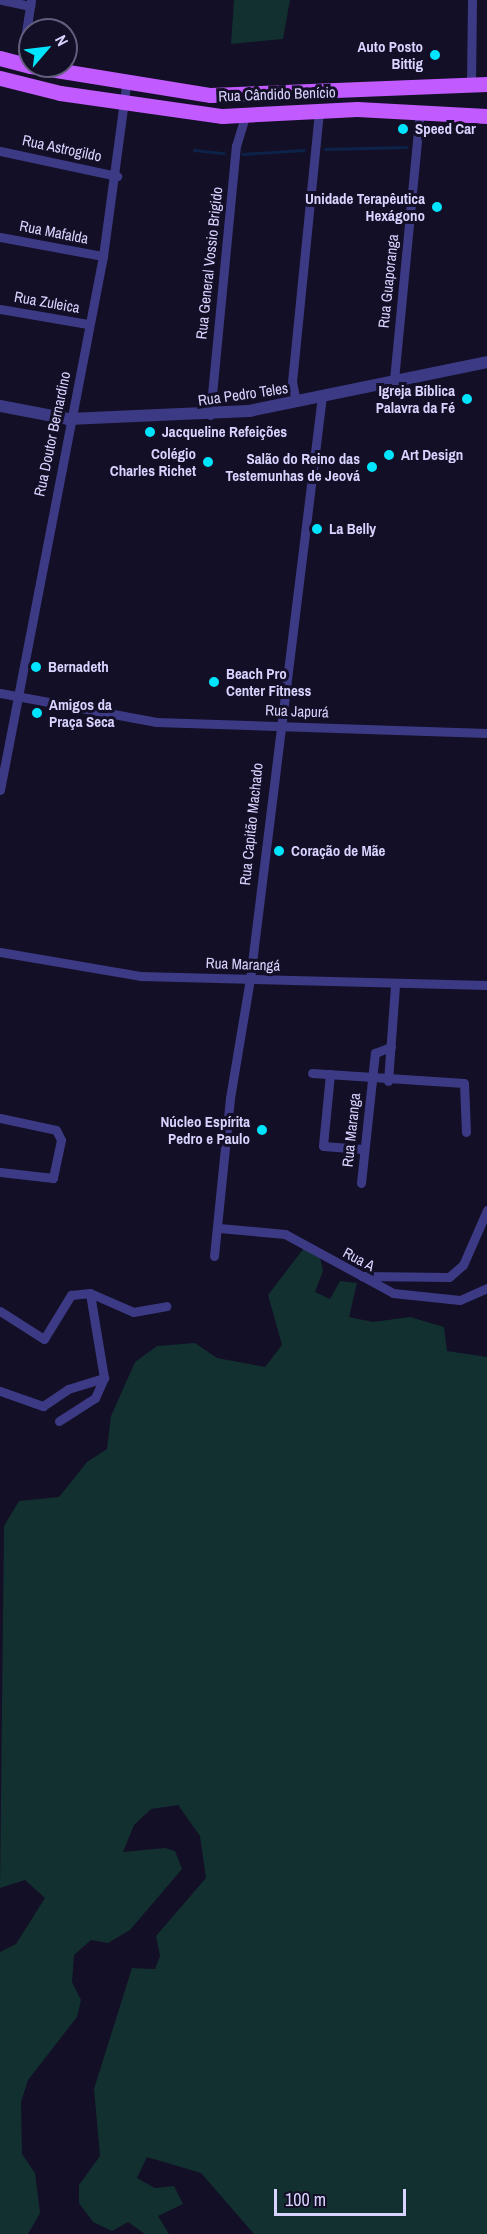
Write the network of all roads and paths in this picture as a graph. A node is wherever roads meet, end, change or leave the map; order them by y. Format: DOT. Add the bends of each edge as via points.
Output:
graph roads {
  1 [pos="2,0"];
  2 [pos="472,0"];
  3 [pos="31,3"];
  4 [pos="30,18"];
  5 [pos="0,58"];
  6 [pos="18,63"];
  7 [pos="78,75"];
  8 [pos="0,78"];
  9 [pos="471,83"];
  10 [pos="487,84"];
  11 [pos="126,85"];
  12 [pos="127,103"];
  13 [pos="319,111"];
  14 [pos="420,112"];
  15 [pos="245,116"];
  16 [pos="487,116"];
  17 [pos="0,151"];
  18 [pos="117,176"];
  19 [pos="0,237"];
  20 [pos="103,256"];
  21 [pos="0,309"];
  22 [pos="88,324"];
  23 [pos="487,362"];
  24 [pos="394,380"];
  25 [pos="322,396"];
  26 [pos="296,402"];
  27 [pos="0,406"];
  28 [pos="210,415"];
  29 [pos="68,419"];
  30 [pos="0,693"];
  31 [pos="17,696"];
  32 [pos="277,725"];
  33 [pos="487,733"];
  34 [pos="0,790"];
  35 [pos="0,952"];
  36 [pos="250,979"];
  37 [pos="395,985"];
  38 [pos="487,985"];
  39 [pos="391,1047"];
  40 [pos="312,1073"];
  41 [pos="330,1074"];
  42 [pos="372,1080"];
  43 [pos="388,1081"];
  44 [pos="0,1118"];
  45 [pos="466,1132"];
  46 [pos="363,1149"];
  47 [pos="0,1172"];
  48 [pos="361,1183"];
  49 [pos="487,1210"];
  50 [pos="219,1228"];
  51 [pos="214,1256"];
  52 [pos="362,1276"];
  53 [pos="487,1288"];
  54 [pos="90,1293"];
  55 [pos="166,1306"];
  56 [pos="0,1311"];
  57 [pos="104,1378"];
  58 [pos="0,1390"];
  59 [pos="59,1421"];
  1 -- 3 [label="street"];
  2 -- 9 [label="street"];
  3 -- 4 [label="street"];
  5 -- 6 [label="main road, Rua Cândido Benício"];
  7 -- 11 [label="main road, Rua Cândido Benício"];
  8 -- 12 [label="main road, Rua Cândido Benício"];
  9 -- 10 [label="main road, Rua Cândido Benício"];
  9 -- 11 [label="main road, Rua Cândido Benício" via="211,95"];
  11 -- 12 [label="street, Rua Doutor Bernardino"];
  12 -- 15 [label="main road, Rua Cândido Benício"];
  12 -- 18 [label="street, Rua Doutor Bernardino"];
  13 -- 14 [label="main road, Rua Cândido Benício"];
  13 -- 15 [label="main road, Rua Cândido Benício"];
  13 -- 26 [label="street" via="292,382"];
  14 -- 16 [label="main road, Rua Cândido Benício"];
  14 -- 24 [label="street, Rua Guaporanga"];
  15 -- 28 [label="street, Rua General Vossio Brigido" via="236,146"];
  17 -- 18 [label="street, Rua Astrogildo"];
  18 -- 20 [label="street, Rua Doutor Bernardino"];
  19 -- 20 [label="street, Rua Mafalda"];
  20 -- 22 [label="street, Rua Doutor Bernardino"];
  21 -- 22 [label="street, Rua Zuleica"];
  22 -- 29 [label="street, Rua Doutor Bernardino"];
  23 -- 24 [label="street, Rua Pedro Teles"];
  24 -- 25 [label="street, Rua Pedro Teles"];
  25 -- 26 [label="street, Rua Pedro Teles"];
  25 -- 32 [label="street, Rua Capitão Machado"];
  26 -- 28 [label="street, Rua Pedro Teles"];
  27 -- 29 [label="street, Rua Pedro Teles"];
  28 -- 29 [label="street, Rua Pedro Teles"];
  29 -- 31 [label="street, Rua Doutor Bernardino"];
  30 -- 31 [label="street, Rua Japurá"];
  31 -- 32 [label="street, Rua Japurá" via="156,722"];
  31 -- 34 [label="street, Rua Doutor Bernardino"];
  32 -- 33 [label="street, Rua Japurá"];
  32 -- 36 [label="street, Rua Capitão Machado"];
  35 -- 36 [label="street, Rua Marangá" via="140,976"];
  36 -- 37 [label="street, Rua Marangá"];
  36 -- 50 [label="street, Rua Capitão Machado" via="230,1098"];
  37 -- 38 [label="street, Rua Marangá"];
  37 -- 39 [label="street"];
  39 -- 42 [label="street" via="375,1053"];
  39 -- 43 [label="street"];
  40 -- 41 [label="street, Rua Maranga"];
  41 -- 42 [label="street, Rua Maranga"];
  41 -- 46 [label="street" via="323,1146"];
  42 -- 43 [label="street, Rua Maranga"];
  42 -- 46 [label="street, Rua Maranga"];
  43 -- 45 [label="street, Rua Maranga" via="466,1084"];
  44 -- 47 [label="street" via="56,1130 61,1140 53,1178"];
  46 -- 48 [label="street, Rua Maranga"];
  49 -- 52 [label="street" via="463,1265 449,1276"];
  50 -- 51 [label="street, Rua Capitão Machado"];
  50 -- 52 [label="street, Rua A" via="285,1234"];
  52 -- 53 [label="street, Rua A" via="393,1293 460,1300"];
  54 -- 55 [label="street" via="133,1312"];
  54 -- 56 [label="street" via="66,1298 52,1334 44,1340"];
  54 -- 57 [label="street"];
  57 -- 58 [label="street" via="68,1389 43,1406"];
  57 -- 59 [label="street" via="95,1398"];
}
